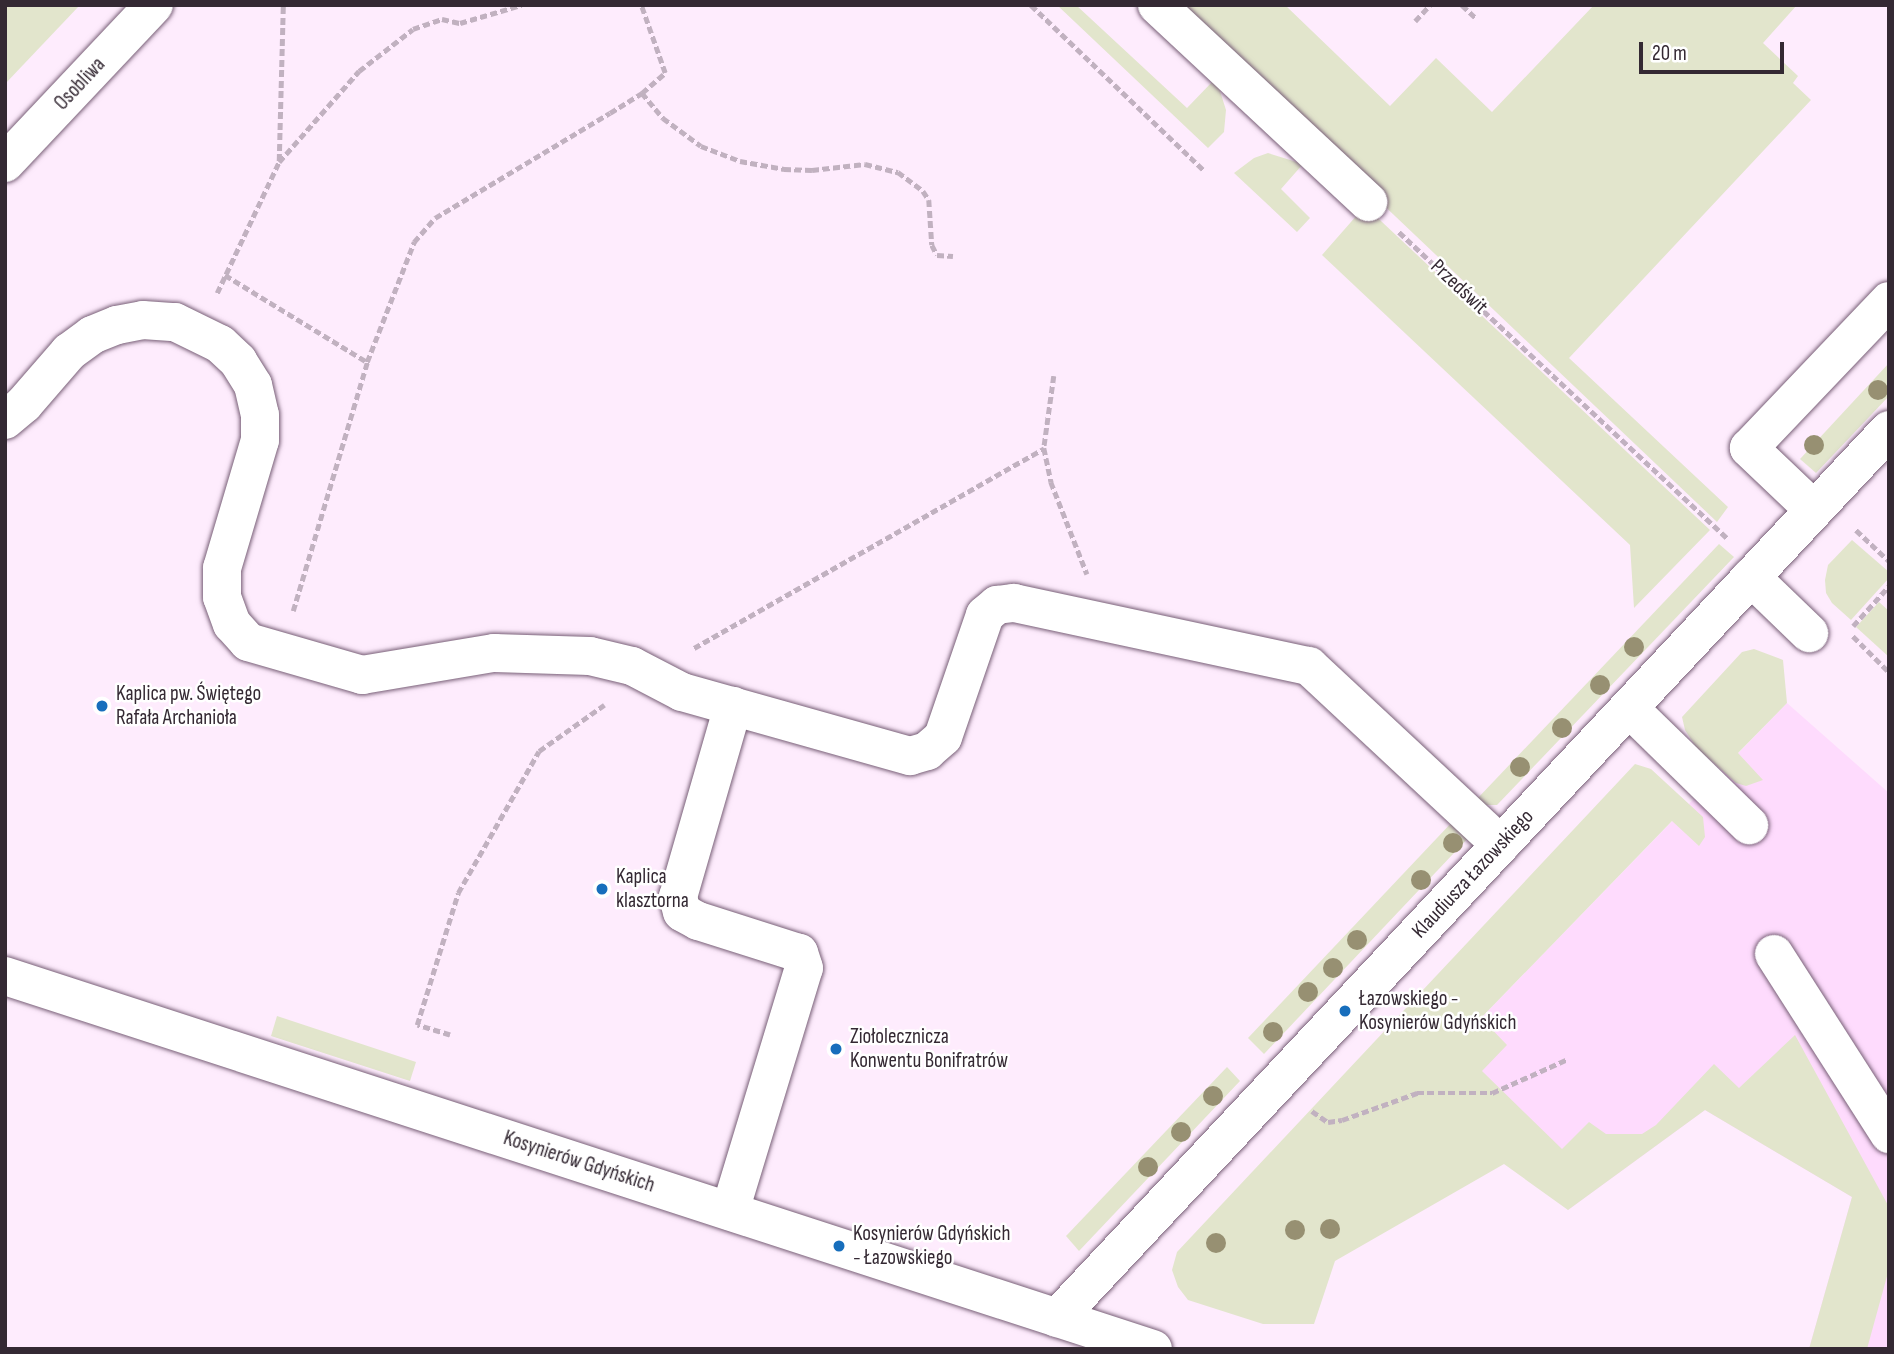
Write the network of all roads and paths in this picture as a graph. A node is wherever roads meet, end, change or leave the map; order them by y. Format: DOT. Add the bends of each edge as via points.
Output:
graph roads {
  1 [pos="154,5"];
  2 [pos="283,5"];
  3 [pos="522,5"];
  4 [pos="641,5"];
  5 [pos="1031,5"];
  6 [pos="1157,5"];
  7 [pos="1430,5"];
  8 [pos="1462,5"];
  9 [pos="1475,17"];
  10 [pos="1415,21"];
  11 [pos="642,93"];
  12 [pos="279,162"];
  13 [pos="5,163"];
  14 [pos="1205,171"];
  15 [pos="1368,202"];
  16 [pos="953,256"];
  17 [pos="225,275"];
  18 [pos="1889,300"];
  19 [pos="198,332"];
  20 [pos="367,362"];
  21 [pos="1054,376"];
  22 [pos="5,421"];
  23 [pos="1889,430"];
  24 [pos="1814,510"];
  25 [pos="1850,525"];
  26 [pos="1889,561"];
  27 [pos="1755,573"];
  28 [pos="1889,586"];
  29 [pos="1091,619"];
  30 [pos="1848,632"];
  31 [pos="1810,633"];
  32 [pos="280,652"];
  33 [pos="733,706"];
  34 [pos="1629,708"];
  35 [pos="1749,825"];
  36 [pos="1501,845"];
  37 [pos="1774,954"];
  38 [pos="5,976"];
  39 [pos="1568,1059"];
  40 [pos="1303,1105"];
  41 [pos="1889,1134"];
  42 [pos="730,1211"];
  43 [pos="1056,1318"];
  44 [pos="1153,1349"];
  1 -- 13 [label="street, Osobliwa"];
  2 -- 12 [label="path"];
  3 -- 12 [label="path" via="460,23 442,19 412,29 359,71"];
  4 -- 11 [label="path" via="665,73"];
  5 -- 14 [label="path"];
  6 -- 15 [label="street"];
  7 -- 10 [label="path"];
  8 -- 9 [label="path"];
  11 -- 16 [label="path" via="663,118 701,146 740,161 803,170 865,164 898,172 929,200 932,245 937,255"];
  11 -- 20 [label="path" via="435,218 414,242"];
  12 -- 17 [label="path"];
  15 -- 27 [label="path, Przedświt"];
  17 -- 19 [label="path"];
  17 -- 20 [label="path"];
  18 -- 24 [label="street" via="1749,447"];
  19 -- 22 [label="street" via="175,321 144,320 92,335 69,352"];
  19 -- 32 [label="street" via="238,361 253,385 260,415 261,440 222,568 222,597 232,624 248,642"];
  20 -- 32 [label="path"];
  21 -- 29 [label="path" via="1044,448 1051,482 1090,583"];
  23 -- 24 [label="street, Klaudiusza Łazowskiego"];
  24 -- 27 [label="street, Klaudiusza Łazowskiego"];
  25 -- 26 [label="path"];
  27 -- 31 [label="street"];
  27 -- 34 [label="street, Klaudiusza Łazowskiego"];
  28 -- 30 [label="path"];
  29 -- 33 [label="street" via="1014,603 998,605 985,615 943,737 927,751 910,756"];
  29 -- 36 [label="street" via="1308,666"];
  32 -- 33 [label="street" via="362,675 494,653 590,656 632,666 682,692"];
  33 -- 42 [label="street" via="678,898 682,912 698,921 799,953 804,968"];
  34 -- 35 [label="street"];
  34 -- 36 [label="street, Klaudiusza Łazowskiego"];
  36 -- 43 [label="street, Klaudiusza Łazowskiego"];
  37 -- 41 [label="street"];
  38 -- 42 [label="street, Kosynierów Gdyńskich"];
  39 -- 40 [label="path" via="1492,1093 1417,1093 1342,1120 1328,1122"];
  42 -- 43 [label="street, Kosynierów Gdyńskich"];
  43 -- 44 [label="street, Kosynierów Gdyńskich"];
}
